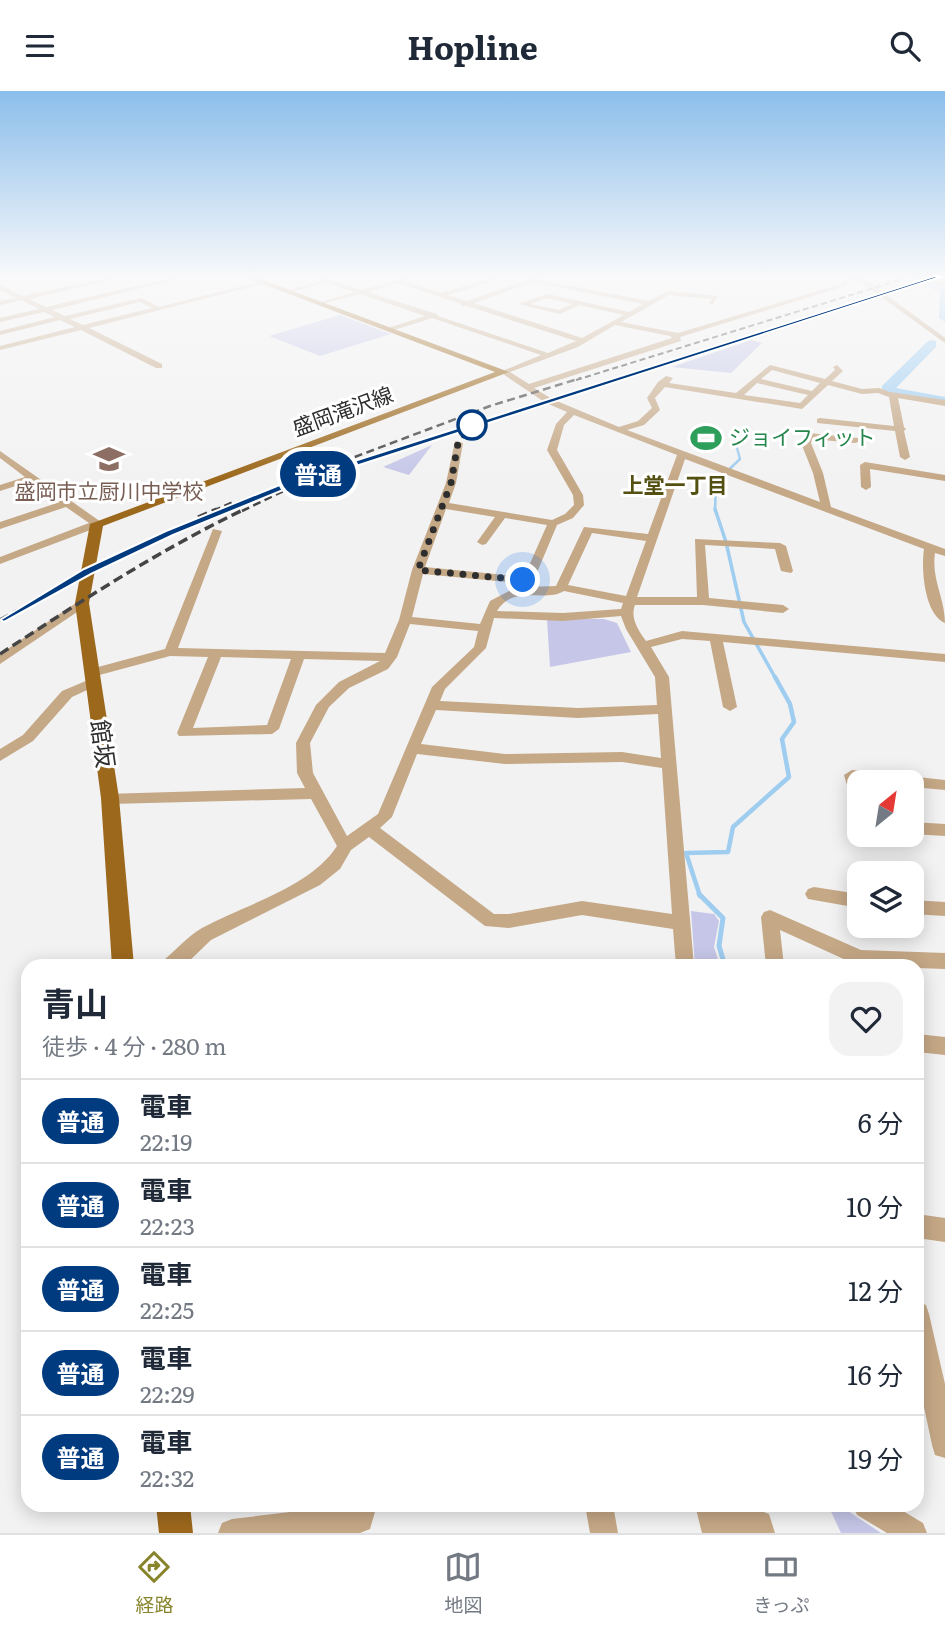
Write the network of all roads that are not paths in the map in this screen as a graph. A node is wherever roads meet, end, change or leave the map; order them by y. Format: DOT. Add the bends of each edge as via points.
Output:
graph roads {
  1 [pos="114,344"];
  2 [pos="429,344"];
  3 [pos="515,344"];
  4 [pos="575,344"];
  5 [pos="662,344"];
  6 [pos="547,355"];
  7 [pos="159,366"];
  8 [pos="837,367"];
  9 [pos="504,372"];
  10 [pos="671,377"];
  11 [pos="755,380"];
  12 [pos="826,382"];
  13 [pos="661,384"];
  14 [pos="529,387"];
  15 [pos="814,394"];
  16 [pos="739,395"];
  17 [pos="893,395"];
  18 [pos="945,403"];
  19 [pos="572,412"];
  20 [pos="821,421"];
  21 [pos="902,429"];
  22 [pos="619,430"];
  23 [pos="855,440"];
  24 [pos="458,443"];
  25 [pos="0,454"];
  26 [pos="682,454"];
  27 [pos="905,457"];
  28 [pos="32,478"];
  29 [pos="945,478"];
  30 [pos="866,487"];
  31 [pos="0,488"];
  32 [pos="67,503"];
  33 [pos="442,505"];
  34 [pos="826,508"];
  35 [pos="502,515"];
  36 [pos="553,523"];
  37 [pos="96,524"];
  38 [pos="0,526"];
  39 [pos="217,531"];
  40 [pos="652,538"];
  41 [pos="482,542"];
  42 [pos="930,548"];
  43 [pos="945,553"];
  44 [pos="0,561"];
  45 [pos="418,570"];
  46 [pos="787,571"];
  47 [pos="522,585"];
  48 [pos="561,587"];
  49 [pos="703,601"];
  50 [pos="82,603"];
  51 [pos="628,607"];
  52 [pos="783,609"];
  53 [pos="489,614"];
  54 [pos="945,619"];
  55 [pos="405,620"];
  56 [pos="485,628"];
  57 [pos="716,638"];
  58 [pos="643,645"];
  59 [pos="170,652"];
  60 [pos="216,654"];
  61 [pos="299,655"];
  62 [pos="390,657"];
  63 [pos="945,658"];
  64 [pos="0,660"];
  65 [pos="93,677"];
  66 [pos="432,705"];
  67 [pos="730,707"];
  68 [pos="665,709"];
  69 [pos="412,748"];
  70 [pos="0,757"];
  71 [pos="669,764"];
  72 [pos="924,783"];
  73 [pos="945,785"];
  74 [pos="316,793"];
  75 [pos="110,798"];
  76 [pos="369,828"];
  77 [pos="924,829"];
  78 [pos="945,830"];
  79 [pos="345,845"];
  80 [pos="814,894"];
  81 [pos="847,899"];
  82 [pos="924,908"];
  83 [pos="945,909"];
  84 [pos="683,923"];
  85 [pos="122,959"];
  86 [pos="179,959"];
  87 [pos="685,959"];
  88 [pos="774,959"];
  89 [pos="888,959"];
  90 [pos="924,960"];
  91 [pos="945,961"];
  92 [pos="924,1044"];
  93 [pos="945,1046"];
  94 [pos="924,1227"];
  95 [pos="945,1230"];
  96 [pos="924,1347"];
  97 [pos="945,1445"];
  98 [pos="174,1512"];
  99 [pos="362,1512"];
  100 [pos="600,1512"];
  101 [pos="710,1512"];
  102 [pos="878,1512"];
  103 [pos="176,1533"];
  104 [pos="232,1533"];
  105 [pos="604,1533"];
  106 [pos="761,1533"];
  107 [pos="913,1533"];
  1 -- 7 [label="street"];
  2 -- 9 [label="main road"];
  3 -- 6 [label="street"];
  4 -- 6 [label="street"];
  5 -- 14 [label="street"];
  6 -- 9 [label="street"];
  8 -- 12 [label="street" via="839,371"];
  9 -- 14 [label="street"];
  9 -- 37 [label="main road, 盛岡滝沢線"];
  10 -- 13 [label="street"];
  11 -- 12 [label="street" via="770,367"];
  11 -- 15 [label="street"];
  11 -- 16 [label="street"];
  12 -- 15 [label="street"];
  12 -- 17 [label="street"];
  13 -- 16 [label="street"];
  13 -- 22 [label="street" via="651,398 657,408 650,417"];
  14 -- 19 [label="street"];
  15 -- 16 [label="street" via="802,406"];
  17 -- 18 [label="street"];
  17 -- 21 [label="street"];
  19 -- 22 [label="street"];
  19 -- 36 [label="street" via="560,424 552,450 578,495 579,505"];
  20 -- 21 [label="street"];
  21 -- 27 [label="street"];
  22 -- 26 [label="street"];
  23 -- 34 [label="street" via="808,436 806,443"];
  24 -- 33 [label="street"];
  25 -- 28 [label="street"];
  26 -- 34 [label="street"];
  26 -- 40 [label="street"];
  28 -- 31 [label="street"];
  28 -- 32 [label="street"];
  29 -- 30 [label="street" via="865,465"];
  32 -- 37 [label="street"];
  32 -- 38 [label="street"];
  33 -- 35 [label="street"];
  33 -- 45 [label="street"];
  34 -- 42 [label="street"];
  35 -- 36 [label="street"];
  35 -- 41 [label="street"];
  36 -- 47 [label="street"];
  37 -- 44 [label="street"];
  37 -- 50 [label="main road, 館坂"];
  39 -- 59 [label="street"];
  40 -- 48 [label="street" via="588,529"];
  40 -- 51 [label="street"];
  42 -- 43 [label="street"];
  42 -- 54 [label="street" via="926,566 931,593"];
  45 -- 47 [label="street"];
  45 -- 55 [label="street"];
  46 -- 49 [label="street" via="780,547 699,541"];
  47 -- 48 [label="street" via="557,591"];
  47 -- 53 [label="street" via="494,604"];
  48 -- 51 [label="street"];
  49 -- 51 [label="street"];
  49 -- 52 [label="street"];
  50 -- 64 [label="street"];
  50 -- 65 [label="main road, 館坂"];
  51 -- 53 [label="street" via="563,617"];
  51 -- 58 [label="street" via="628,623"];
  53 -- 56 [label="street"];
  55 -- 56 [label="street"];
  55 -- 62 [label="street"];
  56 -- 66 [label="street" via="480,648 439,687"];
  57 -- 58 [label="street" via="682,635"];
  57 -- 63 [label="street"];
  57 -- 67 [label="street"];
  58 -- 68 [label="street" via="662,677"];
  59 -- 60 [label="street"];
  59 -- 65 [label="street"];
  60 -- 61 [label="street"];
  60 -- 61 [label="street" via="184,733 272,729"];
  61 -- 62 [label="street"];
  62 -- 74 [label="street" via="376,670 344,685 315,716 303,743 305,773"];
  65 -- 70 [label="street" via="67,694 28,738"];
  65 -- 75 [label="main road, 館坂"];
  66 -- 68 [label="street" via="578,713"];
  66 -- 69 [label="street"];
  68 -- 71 [label="street"];
  69 -- 71 [label="street" via="505,759 622,758"];
  69 -- 76 [label="street" via="384,817"];
  71 -- 84 [label="street"];
  72 -- 73 [label="street"];
  74 -- 75 [label="street"];
  74 -- 79 [label="street"];
  75 -- 85 [label="main road, 館坂"];
  76 -- 79 [label="street"];
  76 -- 84 [label="street" via="491,921 582,908"];
  77 -- 78 [label="street"];
  79 -- 86 [label="street" via="334,864 314,880 205,935"];
  80 -- 81 [label="street"];
  82 -- 83 [label="street"];
  84 -- 87 [label="street"];
  88 -- 89 [label="street" via="770,917 859,958"];
  90 -- 91 [label="street"];
  92 -- 93 [label="street"];
  94 -- 95 [label="street"];
  96 -- 97 [label="street"];
  98 -- 103 [label="main road"];
  99 -- 104 [label="street" via="360,1519"];
  100 -- 105 [label="street"];
  101 -- 106 [label="street" via="713,1525 759,1524"];
  102 -- 107 [label="street"];
}
